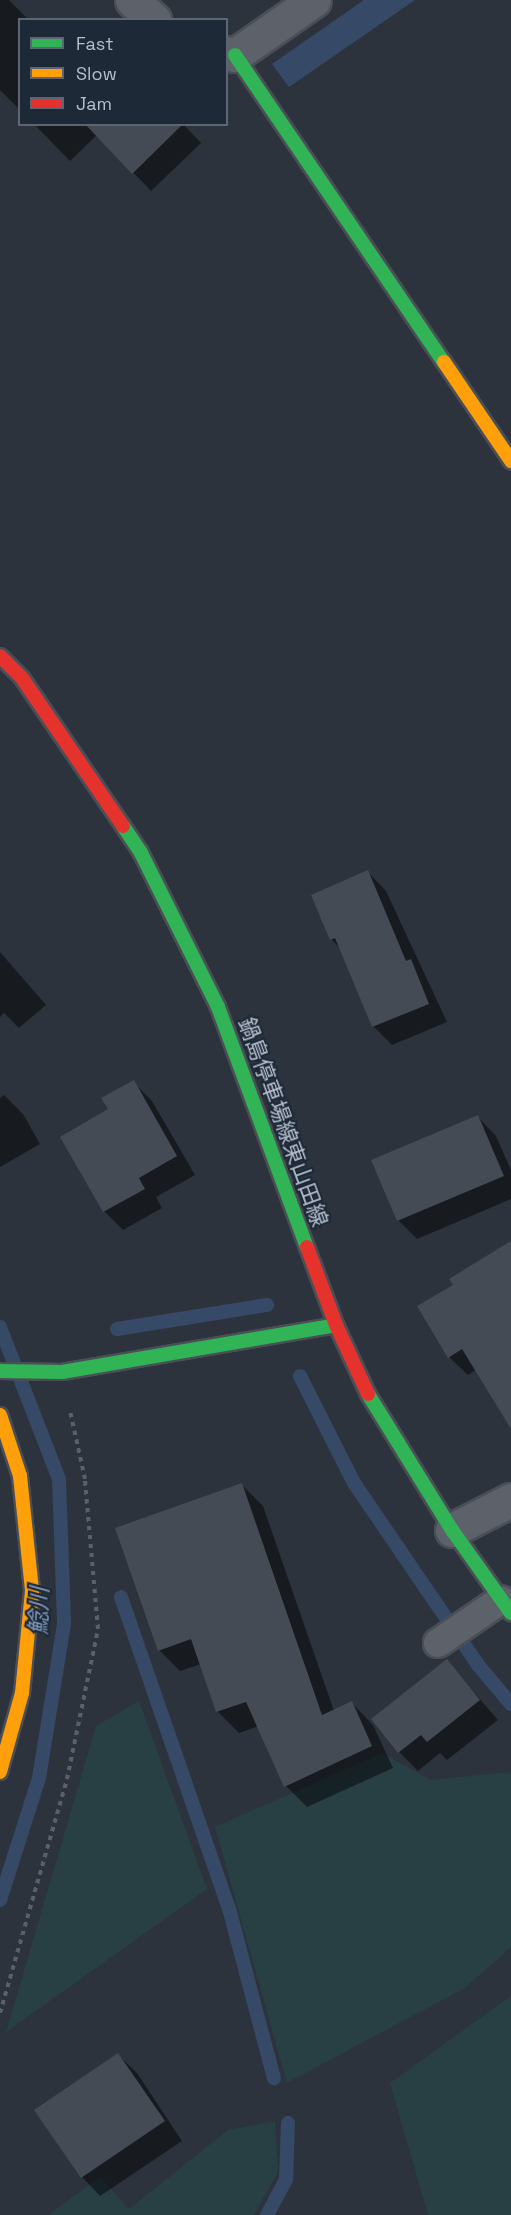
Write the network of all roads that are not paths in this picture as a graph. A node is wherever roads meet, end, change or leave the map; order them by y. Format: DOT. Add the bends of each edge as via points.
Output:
graph roads {
  1 [pos="132,0"];
  2 [pos="314,0"];
  3 [pos="152,18"];
  4 [pos="231,54"];
  5 [pos="511,461"];
  6 [pos="0,656"];
  7 [pos="336,1326"];
  8 [pos="0,1371"];
  9 [pos="0,1415"];
  10 [pos="511,1500"];
  11 [pos="452,1530"];
  12 [pos="506,1606"];
  13 [pos="438,1643"];
  14 [pos="0,1772"];
  1 -- 3 [label="street"];
  2 -- 4 [label="street"];
  4 -- 5 [label="street"];
  6 -- 7 [label="street, 鍋島停車場線東山田線" via="22,678 141,853 218,1008"];
  7 -- 8 [label="street" via="62,1372"];
  7 -- 11 [label="street, 鍋島停車場線東山田線" via="373,1404"];
  9 -- 14 [label="street" via="20,1476 32,1591 22,1693"];
  10 -- 11 [label="street"];
  11 -- 12 [label="street, 鍋島停車場線東山田線"];
  12 -- 13 [label="lane" via="468,1623"];
}
